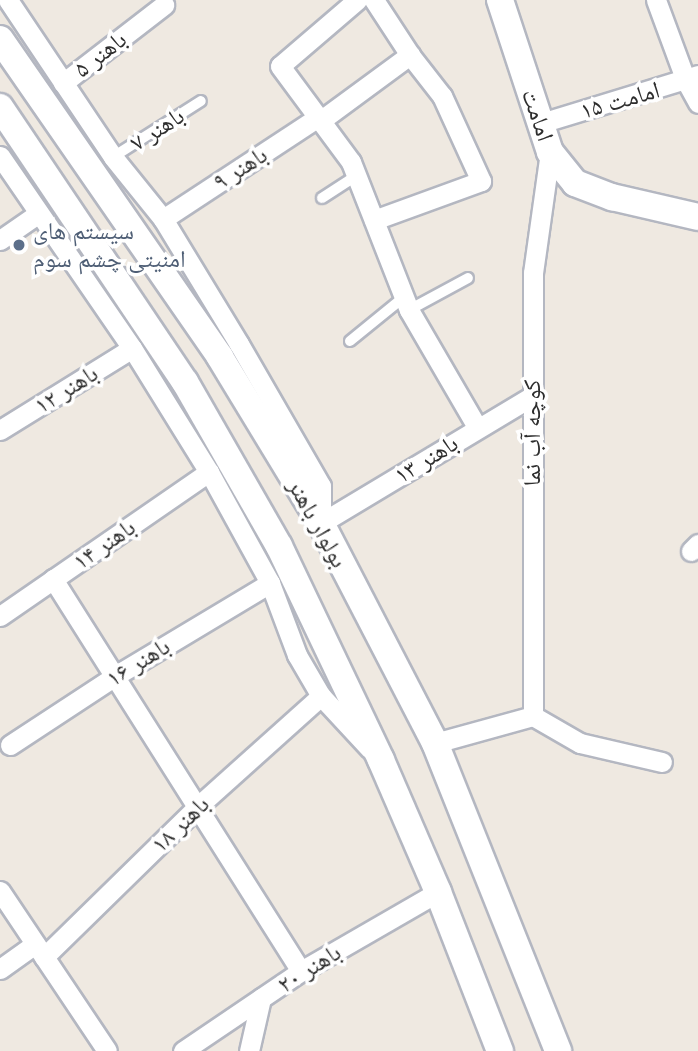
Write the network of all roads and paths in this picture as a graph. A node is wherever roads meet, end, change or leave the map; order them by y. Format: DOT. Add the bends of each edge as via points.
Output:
graph roads {
  1 [pos="8,0"];
  2 [pos="357,0"];
  3 [pos="374,0"];
  4 [pos="500,0"];
  5 [pos="658,1"];
  6 [pos="165,2"];
  7 [pos="1,42"];
  8 [pos="410,55"];
  9 [pos="10,73"];
  10 [pos="692,78"];
  11 [pos="63,83"];
  12 [pos="201,101"];
  13 [pos="698,103"];
  14 [pos="0,107"];
  15 [pos="319,119"];
  16 [pos="541,123"];
  17 [pos="550,152"];
  18 [pos="0,156"];
  19 [pos="113,158"];
  20 [pos="356,176"];
  21 [pos="323,198"];
  22 [pos="39,213"];
  23 [pos="698,217"];
  24 [pos="163,219"];
  25 [pos="374,220"];
  26 [pos="0,240"];
  27 [pos="467,278"];
  28 [pos="406,304"];
  29 [pos="350,341"];
  30 [pos="132,348"];
  31 [pos="230,351"];
  32 [pos="532,396"];
  33 [pos="477,427"];
  34 [pos="0,430"];
  35 [pos="209,472"];
  36 [pos="321,523"];
  37 [pos="53,579"];
  38 [pos="270,583"];
  39 [pos="0,616"];
  40 [pos="115,676"];
  41 [pos="321,696"];
  42 [pos="533,716"];
  43 [pos="435,743"];
  44 [pos="10,745"];
  45 [pos="381,760"];
  46 [pos="662,762"];
  47 [pos="196,808"];
  48 [pos="0,891"];
  49 [pos="438,892"];
  50 [pos="40,951"];
  51 [pos="0,969"];
  52 [pos="301,971"];
  53 [pos="261,998"];
  54 [pos="107,1051"];
  55 [pos="183,1051"];
  56 [pos="249,1051"];
  57 [pos="500,1051"];
  58 [pos="558,1051"];
  1 -- 11 [label="street"];
  2 -- 15 [label="street" via="279,66"];
  3 -- 8 [label="street"];
  4 -- 16 [label="main road, امامت"];
  5 -- 10 [label="street"];
  6 -- 11 [label="street, باهنر ۵"];
  7 -- 9 [label="main road, بولوار باهنر"];
  8 -- 15 [label="street, باهنر ۹"];
  8 -- 25 [label="street" via="442,96 481,181"];
  9 -- 31 [label="main road, بولوار باهنر"];
  10 -- 13 [label="street"];
  10 -- 16 [label="street, امامت ۱۵"];
  11 -- 19 [label="street"];
  12 -- 19 [label="lane, باهنر ۷"];
  14 -- 45 [label="main road, بولوار باهنر" via="185,382 279,546"];
  15 -- 20 [label="street"];
  15 -- 24 [label="street, باهنر ۹"];
  16 -- 17 [label="main road, امامت"];
  17 -- 23 [label="main road, امامت" via="575,183 612,197"];
  17 -- 32 [label="street, کوچه آب نما" via="533,274"];
  18 -- 22 [label="street"];
  19 -- 24 [label="street"];
  20 -- 21 [label="lane"];
  20 -- 25 [label="street"];
  22 -- 26 [label="street"];
  22 -- 30 [label="street"];
  24 -- 31 [label="street"];
  25 -- 28 [label="street"];
  27 -- 28 [label="lane"];
  28 -- 29 [label="lane"];
  28 -- 33 [label="street"];
  30 -- 34 [label="street, باهنر ۱۲"];
  30 -- 35 [label="street"];
  31 -- 36 [label="main road, بولوار باهنر"];
  32 -- 33 [label="street, باهنر ۱۳"];
  32 -- 42 [label="street, کوچه آب نما"];
  33 -- 36 [label="street, باهنر ۱۳"];
  35 -- 37 [label="street, باهنر ۱۴"];
  35 -- 38 [label="street"];
  36 -- 43 [label="main road, بولوار باهنر"];
  37 -- 39 [label="street, باهنر ۱۴"];
  37 -- 40 [label="street"];
  38 -- 40 [label="street, باهنر ۱۶"];
  38 -- 41 [label="street" via="297,655"];
  40 -- 44 [label="street, باهنر ۱۶"];
  40 -- 47 [label="street"];
  41 -- 45 [label="street"];
  41 -- 47 [label="street, باهنر ۱۸"];
  42 -- 43 [label="street"];
  42 -- 46 [label="street" via="580,743"];
  43 -- 58 [label="main road, بولوار باهنر"];
  45 -- 49 [label="main road, بولوار باهنر"];
  47 -- 50 [label="street, باهنر ۱۸"];
  47 -- 52 [label="street"];
  48 -- 50 [label="street"];
  49 -- 52 [label="street, باهنر ۲۰"];
  49 -- 57 [label="main road, بولوار باهنر"];
  50 -- 51 [label="street, باهنر ۱۸"];
  50 -- 54 [label="street"];
  52 -- 53 [label="street, باهنر ۲۰"];
  53 -- 55 [label="street, باهنر ۲۰"];
  53 -- 56 [label="street"];
}
